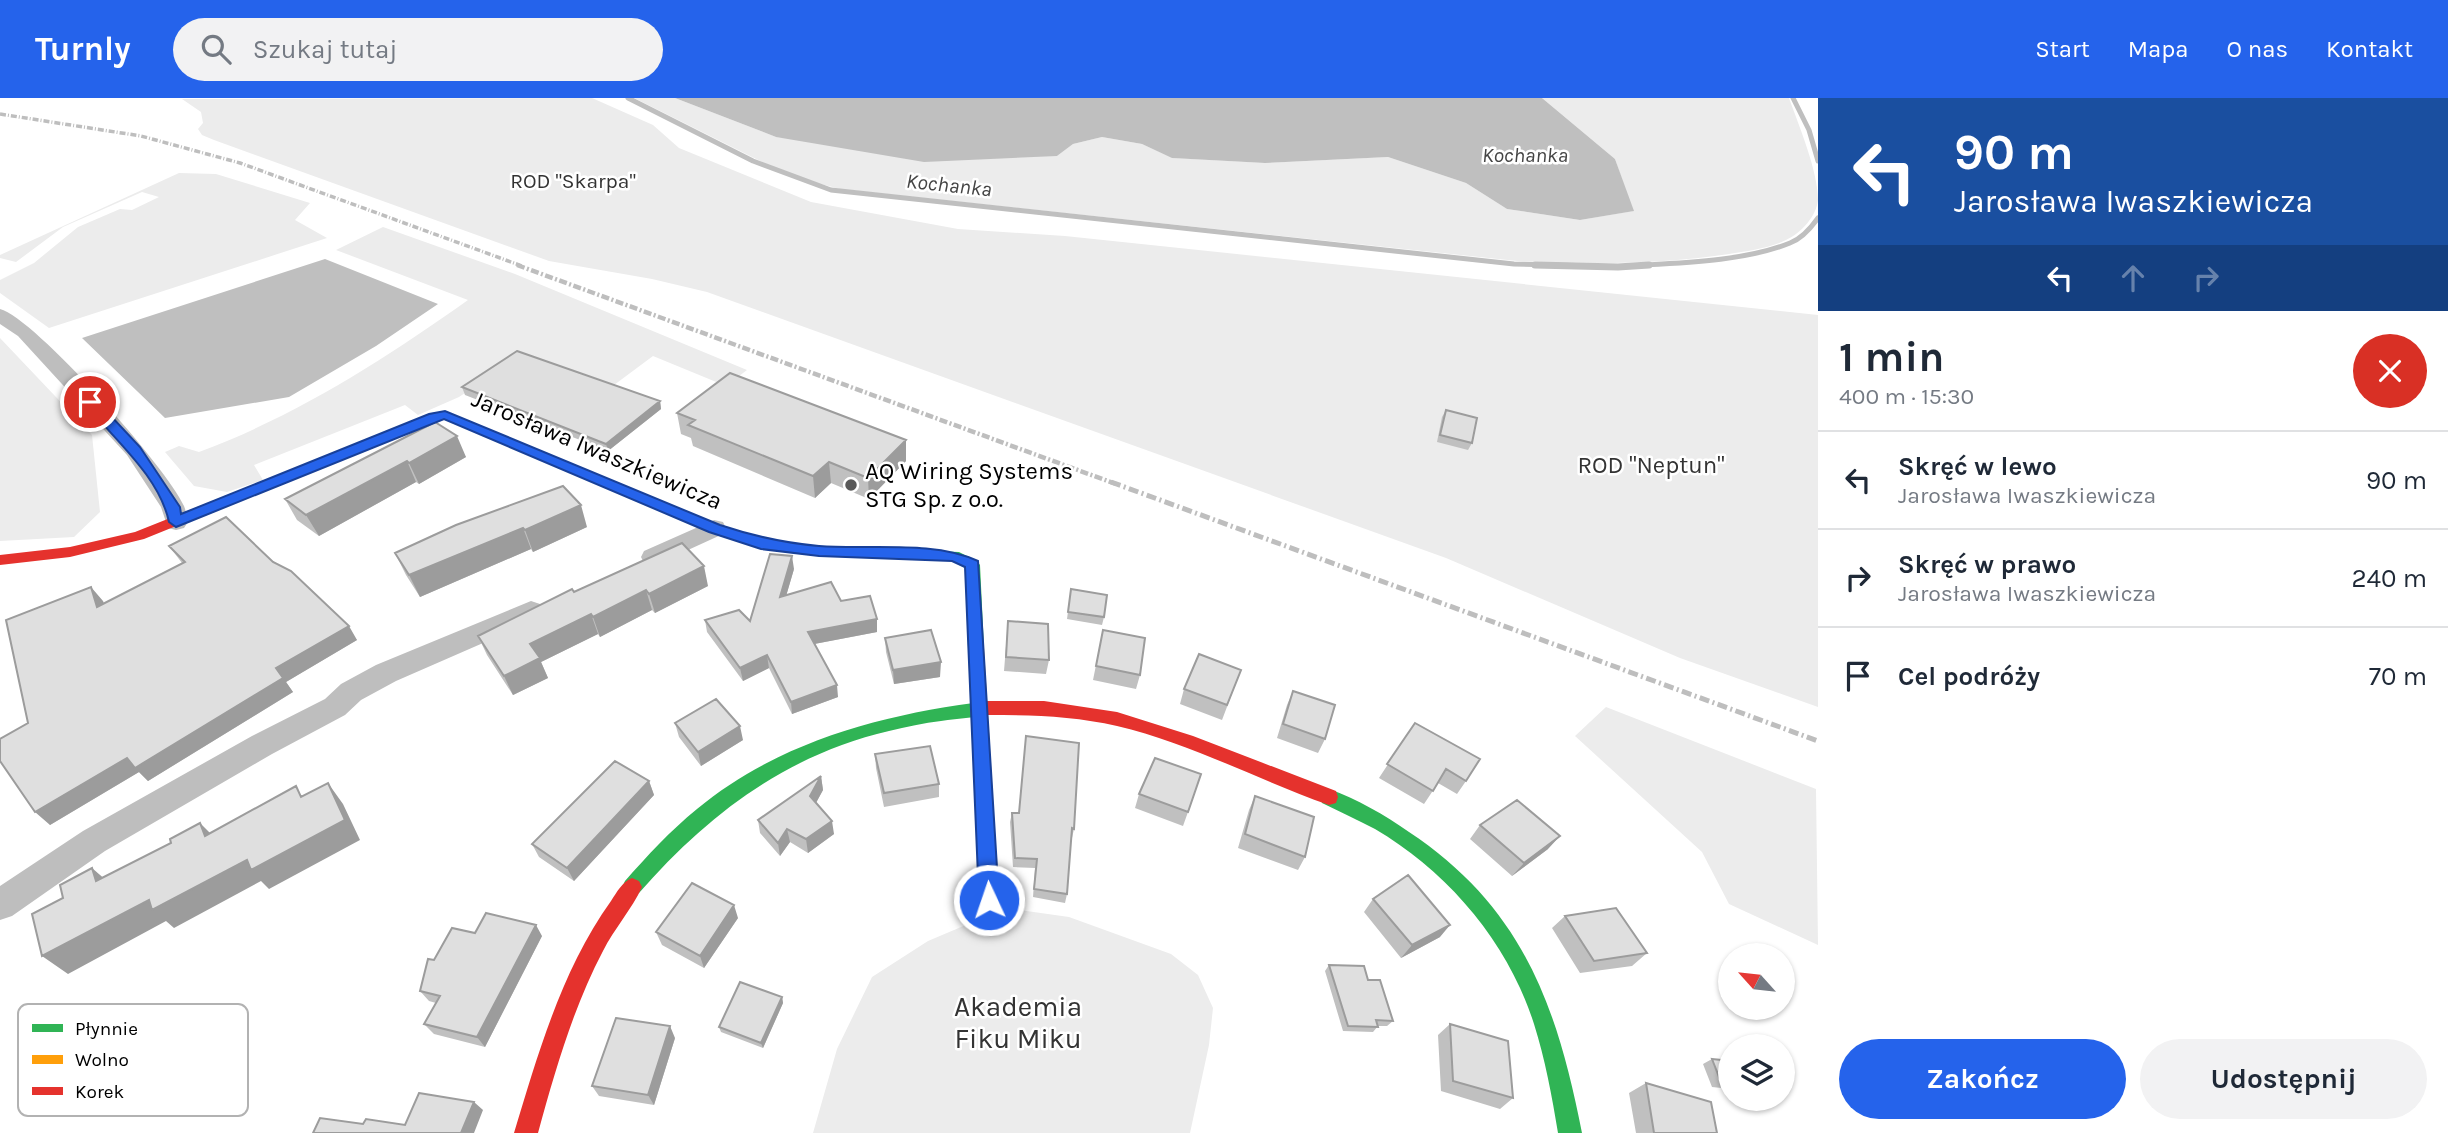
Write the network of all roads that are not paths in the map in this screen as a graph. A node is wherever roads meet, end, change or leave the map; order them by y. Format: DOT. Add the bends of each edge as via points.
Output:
graph roads {
  1 [pos="0,316"];
  2 [pos="176,522"];
  3 [pos="715,528"];
  4 [pos="0,560"];
  5 [pos="629,568"];
  6 [pos="549,604"];
  7 [pos="981,706"];
  8 [pos="989,900"];
  9 [pos="0,905"];
  10 [pos="527,1133"];
  11 [pos="1570,1133"];
  1 -- 2 [label="street" via="25,332 135,450 173,507"];
  2 -- 3 [label="street, Jarosława Iwaszkiewicza" via="445,415"];
  2 -- 4 [label="street, Jarosława Iwaszkiewicza" via="93,549"];
  3 -- 5 [label="street"];
  3 -- 7 [label="street, Jarosława Iwaszkiewicza" via="761,544 954,556 972,565"];
  6 -- 9 [label="street" via="351,692 335,707 94,841"];
  7 -- 8 [label="street"];
  7 -- 10 [label="street" via="900,720 823,745 762,774 680,833 629,890 580,970 556,1030"];
  7 -- 11 [label="street" via="1068,710 1153,729 1298,782 1365,814 1420,849 1468,893 1524,968 1552,1033"];
}
